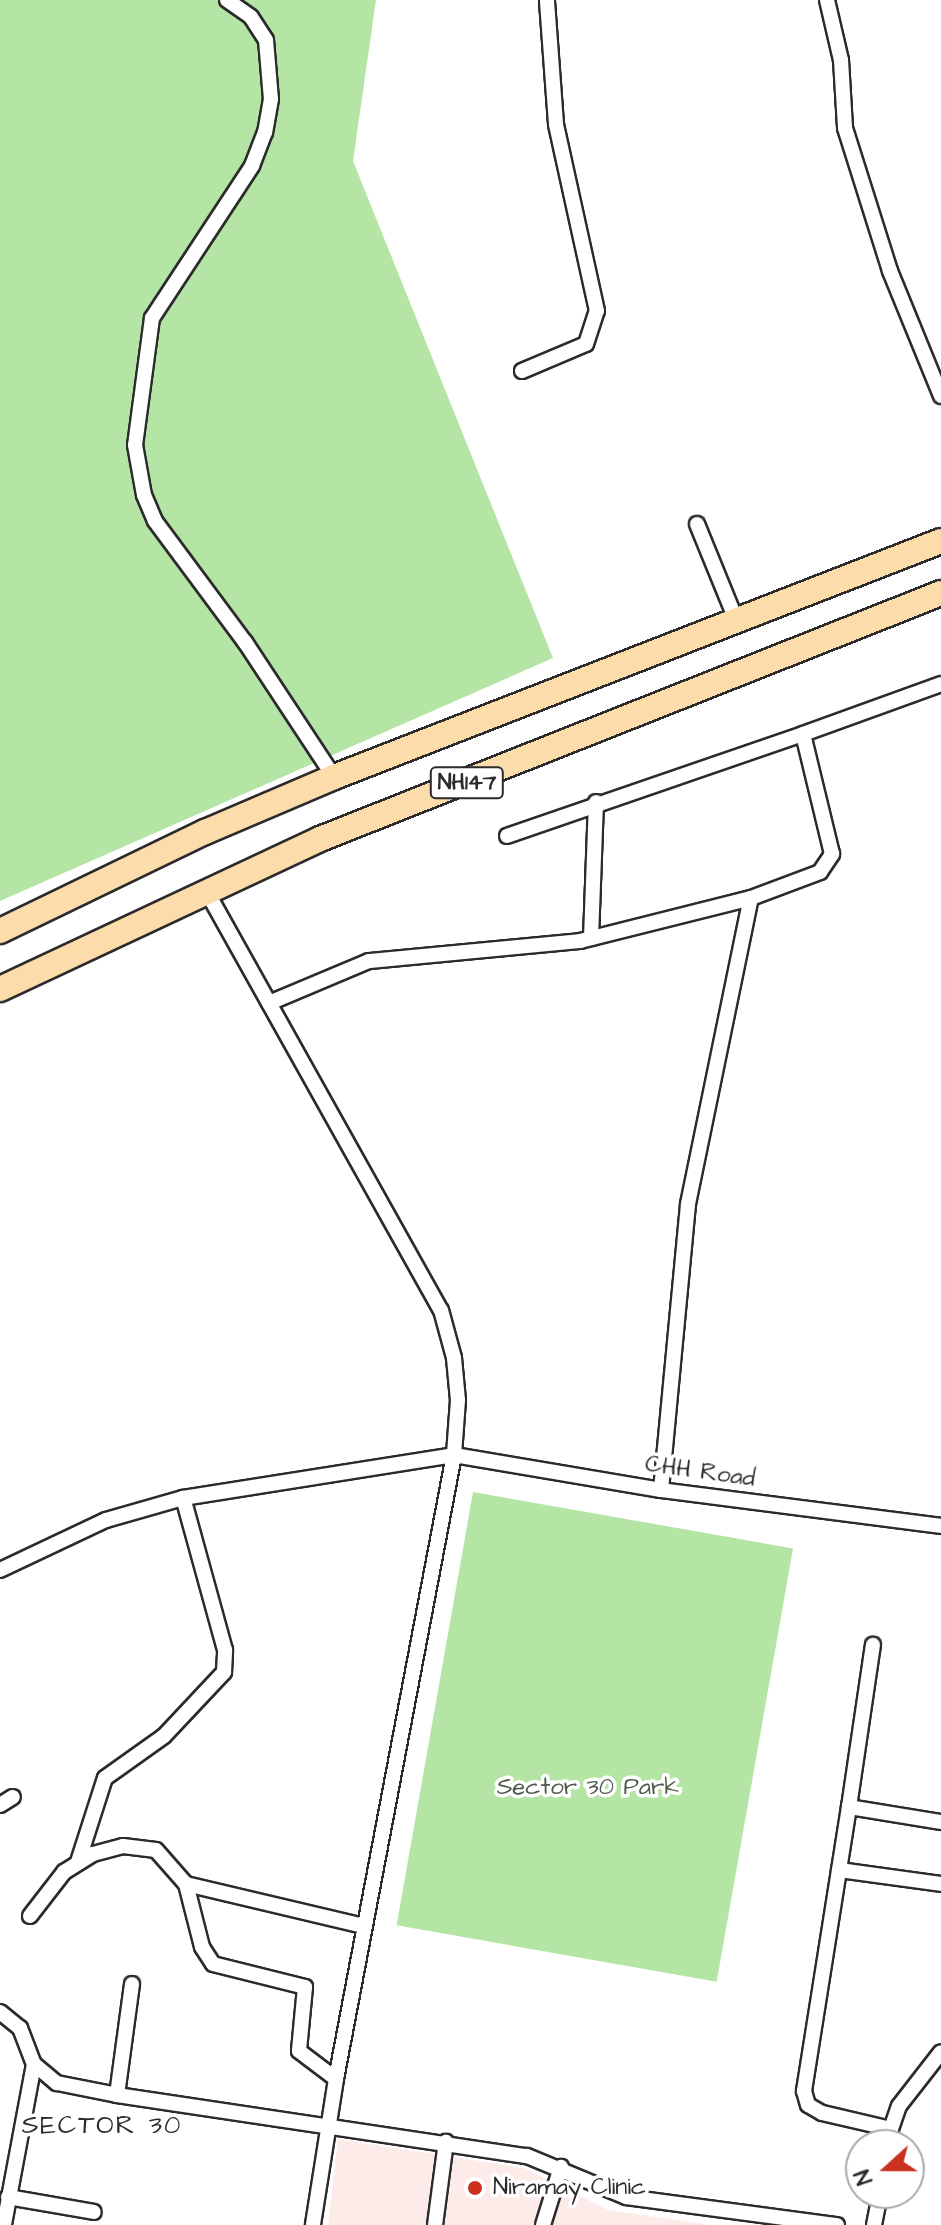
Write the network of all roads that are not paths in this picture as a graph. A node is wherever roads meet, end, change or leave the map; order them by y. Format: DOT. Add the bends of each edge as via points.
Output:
graph roads {
  1 [pos="227,0"];
  2 [pos="547,0"];
  3 [pos="827,0"];
  4 [pos="522,371"];
  5 [pos="941,396"];
  6 [pos="697,524"];
  7 [pos="941,541"];
  8 [pos="941,593"];
  9 [pos="735,617"];
  10 [pos="941,684"];
  11 [pos="803,734"];
  12 [pos="334,777"];
  13 [pos="596,802"];
  14 [pos="507,836"];
  15 [pos="207,892"];
  16 [pos="751,898"];
  17 [pos="0,931"];
  18 [pos="591,938"];
  19 [pos="0,989"];
  20 [pos="269,1003"];
  21 [pos="454,1455"];
  22 [pos="661,1490"];
  23 [pos="183,1498"];
  24 [pos="941,1526"];
  25 [pos="0,1570"];
  26 [pos="873,1645"];
  27 [pos="849,1807"];
  28 [pos="941,1822"];
  29 [pos="78,1862"];
  30 [pos="839,1870"];
  31 [pos="186,1884"];
  32 [pos="941,1884"];
  33 [pos="30,1916"];
  34 [pos="364,1926"];
  35 [pos="132,1984"];
  36 [pos="0,2012"];
  37 [pos="941,2052"];
  38 [pos="34,2064"];
  39 [pos="336,2079"];
  40 [pos="117,2095"];
  41 [pos="327,2126"];
  42 [pos="891,2129"];
  43 [pos="446,2142"];
  44 [pos="0,2148"];
  45 [pos="16,2151"];
  46 [pos="561,2167"];
  47 [pos="8,2197"];
  48 [pos="94,2212"];
  49 [pos="4,2225"];
  50 [pos="313,2225"];
  51 [pos="435,2225"];
  52 [pos="543,2225"];
  53 [pos="837,2225"];
  1 -- 12 [label="street" via="251,17 266,40 271,99 265,132 252,166 152,318 135,445 144,495 155,521 245,642"];
  2 -- 4 [label="street" via="556,124 597,311 586,344"];
  3 -- 5 [label="street" via="841,60 845,128 890,271"];
  6 -- 9 [label="street"];
  7 -- 9 [label="highway, NH147"];
  8 -- 15 [label="highway, NH147" via="320,839"];
  9 -- 12 [label="highway, NH147"];
  10 -- 11 [label="street"];
  11 -- 13 [label="street"];
  11 -- 16 [label="street" via="831,831 832,854 820,872"];
  12 -- 17 [label="highway, NH147" via="205,832"];
  13 -- 14 [label="street"];
  13 -- 18 [label="street"];
  15 -- 19 [label="highway, NH147"];
  15 -- 20 [label="street"];
  16 -- 18 [label="street"];
  16 -- 22 [label="street" via="688,1204"];
  18 -- 20 [label="street" via="369,961"];
  20 -- 21 [label="street" via="441,1310 454,1358"];
  21 -- 22 [label="street, CHH Road"];
  21 -- 23 [label="street, CHH Road"];
  21 -- 34 [label="street"];
  22 -- 24 [label="street, CHH Road"];
  23 -- 25 [label="street, CHH Road" via="106,1520"];
  23 -- 29 [label="street" via="225,1650 224,1672 164,1736 105,1778"];
  26 -- 27 [label="street"];
  27 -- 28 [label="street"];
  27 -- 30 [label="street"];
  29 -- 31 [label="street" via="113,1847 144,1847 164,1856"];
  29 -- 33 [label="street"];
  30 -- 32 [label="street"];
  30 -- 42 [label="street" via="804,2091 808,2105 822,2113"];
  31 -- 34 [label="street"];
  31 -- 39 [label="street" via="202,1947 213,1964 305,1987 299,2051"];
  34 -- 39 [label="street"];
  35 -- 40 [label="street"];
  36 -- 38 [label="street" via="20,2028"];
  37 -- 42 [label="street" via="899,2106"];
  38 -- 40 [label="street" via="57,2083"];
  38 -- 45 [label="street"];
  39 -- 41 [label="street"];
  40 -- 41 [label="street"];
  41 -- 43 [label="street"];
  41 -- 50 [label="street"];
  43 -- 46 [label="street"];
  43 -- 51 [label="street"];
  44 -- 45 [label="street"];
  45 -- 47 [label="street"];
  46 -- 52 [label="street"];
  46 -- 53 [label="street" via="626,2197"];
  47 -- 48 [label="street"];
  47 -- 49 [label="street"];
}
